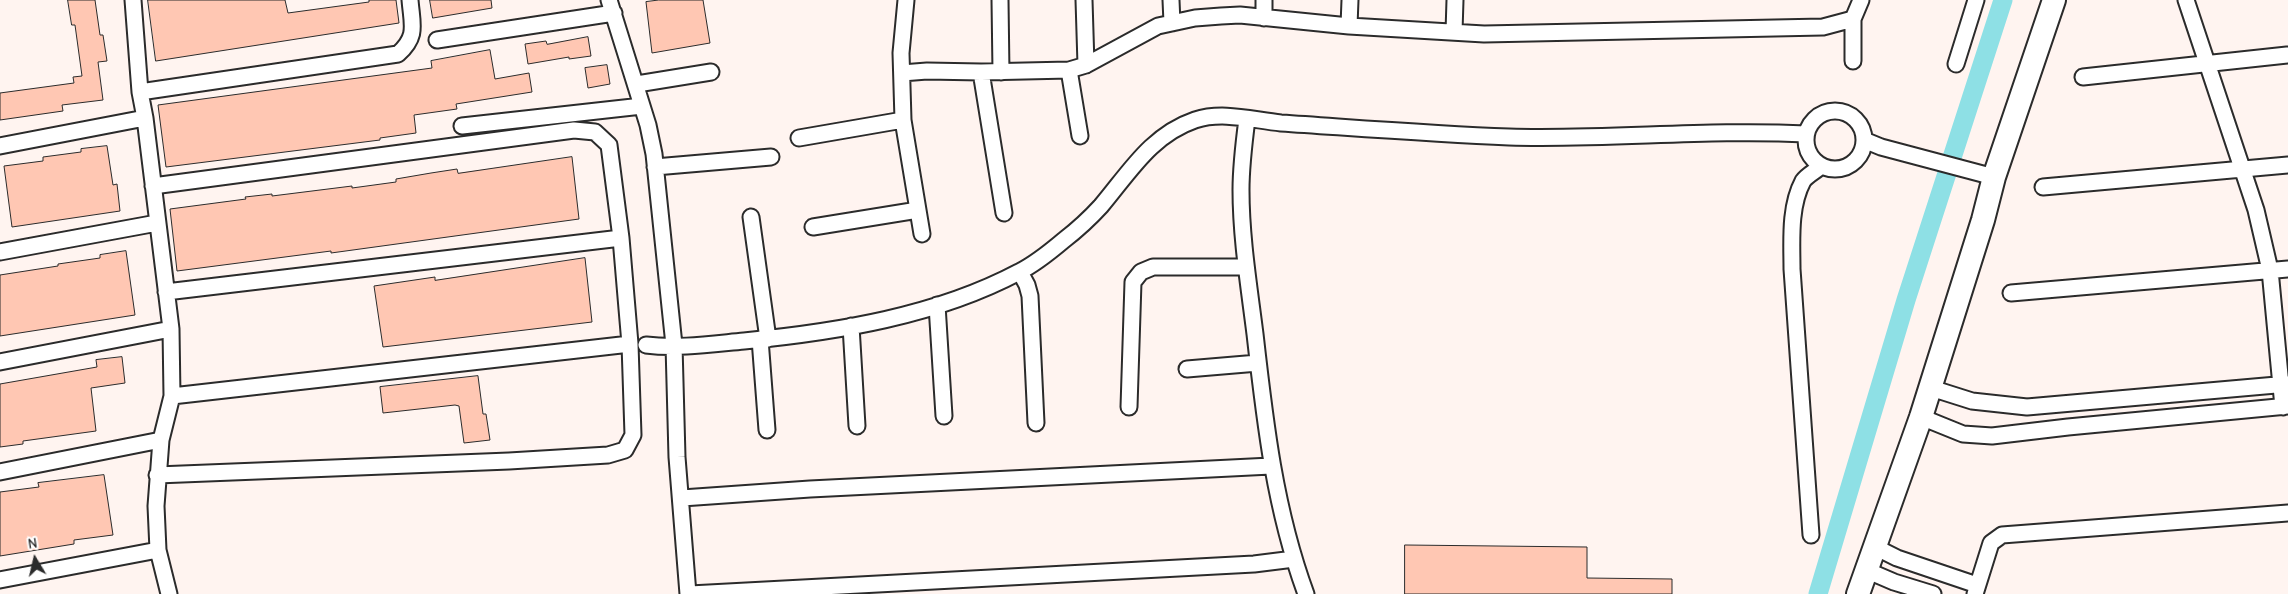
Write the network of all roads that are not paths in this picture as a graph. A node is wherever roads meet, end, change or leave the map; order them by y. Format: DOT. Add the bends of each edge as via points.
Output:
graph roads {
  1 [pos="133,0"];
  2 [pos="410,0"];
  3 [pos="906,0"];
  4 [pos="1000,0"];
  5 [pos="1084,0"];
  6 [pos="1170,0"];
  7 [pos="1264,0"];
  8 [pos="1350,0"];
  9 [pos="1455,0"];
  10 [pos="1861,0"];
  11 [pos="1976,0"];
  12 [pos="2054,0"];
  13 [pos="2186,0"];
  14 [pos="611,7"];
  15 [pos="1264,18"];
  16 [pos="1853,19"];
  17 [pos="1172,23"];
  18 [pos="1349,26"];
  19 [pos="1454,32"];
  20 [pos="437,40"];
  21 [pos="2287,55"];
  22 [pos="1853,61"];
  23 [pos="1956,64"];
  24 [pos="1086,65"];
  25 [pos="2207,65"];
  26 [pos="1069,70"];
  27 [pos="711,72"];
  28 [pos="981,72"];
  29 [pos="1001,72"];
  30 [pos="902,73"];
  31 [pos="2083,77"];
  32 [pos="637,84"];
  33 [pos="140,92"];
  34 [pos="642,106"];
  35 [pos="145,118"];
  36 [pos="1247,119"];
  37 [pos="903,120"];
  38 [pos="462,126"];
  39 [pos="1806,134"];
  40 [pos="1080,136"];
  41 [pos="799,138"];
  42 [pos="1864,140"];
  43 [pos="0,146"];
  44 [pos="771,157"];
  45 [pos="2288,165"];
  46 [pos="1821,166"];
  47 [pos="655,167"];
  48 [pos="2242,169"];
  49 [pos="1985,174"];
  50 [pos="153,186"];
  51 [pos="2043,187"];
  52 [pos="918,210"];
  53 [pos="1004,213"];
  54 [pos="751,217"];
  55 [pos="157,223"];
  56 [pos="813,227"];
  57 [pos="922,234"];
  58 [pos="621,238"];
  59 [pos="0,252"];
  60 [pos="1246,267"];
  61 [pos="2288,269"];
  62 [pos="2270,270"];
  63 [pos="1020,272"];
  64 [pos="166,292"];
  65 [pos="2011,293"];
  66 [pos="937,305"];
  67 [pos="852,326"];
  68 [pos="171,329"];
  69 [pos="764,339"];
  70 [pos="630,344"];
  71 [pos="646,345"];
  72 [pos="674,345"];
  73 [pos="0,362"];
  74 [pos="1258,362"];
  75 [pos="1187,369"];
  76 [pos="2285,384"];
  77 [pos="1931,388"];
  78 [pos="172,396"];
  79 [pos="1129,407"];
  80 [pos="2027,407"];
  81 [pos="2286,407"];
  82 [pos="944,416"];
  83 [pos="1921,417"];
  84 [pos="1036,423"];
  85 [pos="857,426"];
  86 [pos="767,430"];
  87 [pos="2030,432"];
  88 [pos="161,440"];
  89 [pos="1271,466"];
  90 [pos="0,472"];
  91 [pos="157,475"];
  92 [pos="682,498"];
  93 [pos="2288,512"];
  94 [pos="1811,535"];
  95 [pos="1875,547"];
  96 [pos="158,550"];
  97 [pos="1294,559"];
  98 [pos="1866,570"];
  99 [pos="0,580"];
  100 [pos="1976,590"];
  101 [pos="169,594"];
  102 [pos="689,594"];
  103 [pos="1306,594"];
  104 [pos="1858,594"];
  105 [pos="1933,594"];
  1 -- 33 [label="street"];
  2 -- 33 [label="street" via="411,36 398,54"];
  3 -- 30 [label="street"];
  4 -- 29 [label="street"];
  5 -- 24 [label="street"];
  6 -- 17 [label="street"];
  7 -- 15 [label="street"];
  8 -- 18 [label="street"];
  9 -- 19 [label="street"];
  10 -- 16 [label="street"];
  11 -- 23 [label="street"];
  12 -- 49 [label="street"];
  13 -- 25 [label="street"];
  14 -- 20 [label="street"];
  14 -- 32 [label="street"];
  15 -- 17 [label="street" via="1221,16"];
  15 -- 18 [label="street"];
  16 -- 19 [label="street" via="1823,28 1508,34"];
  16 -- 22 [label="street"];
  17 -- 24 [label="street" via="1144,32"];
  18 -- 19 [label="street"];
  21 -- 25 [label="street"];
  24 -- 26 [label="street"];
  25 -- 31 [label="street"];
  25 -- 48 [label="street"];
  26 -- 29 [label="street"];
  26 -- 40 [label="street"];
  27 -- 32 [label="street"];
  28 -- 29 [label="street"];
  28 -- 30 [label="street"];
  28 -- 53 [label="street"];
  30 -- 37 [label="street"];
  32 -- 34 [label="street"];
  33 -- 35 [label="street"];
  34 -- 38 [label="street"];
  34 -- 47 [label="street"];
  35 -- 43 [label="street"];
  35 -- 50 [label="street"];
  36 -- 39 [label="street" via="1511,137 1705,131"];
  36 -- 60 [label="street" via="1241,192"];
  36 -- 63 [label="street" via="1226,116 1198,119 1160,139 1144,153 1099,208 1064,240"];
  37 -- 41 [label="street"];
  37 -- 52 [label="street"];
  39 -- 42 [label="street" via="1820,115 1832,111 1854,119"];
  39 -- 46 [label="street" via="1808,152"];
  42 -- 46 [label="street" via="1862,152 1855,162 1833,170"];
  42 -- 49 [label="street"];
  44 -- 47 [label="street"];
  45 -- 48 [label="street"];
  46 -- 94 [label="street" via="1804,180 1796,202 1792,232"];
  47 -- 72 [label="street"];
  48 -- 51 [label="street"];
  48 -- 62 [label="street" via="2256,210"];
  49 -- 77 [label="street"];
  50 -- 55 [label="street"];
  50 -- 58 [label="street" via="574,130 595,132 610,145"];
  52 -- 56 [label="street"];
  52 -- 57 [label="street"];
  54 -- 69 [label="street"];
  55 -- 59 [label="street"];
  55 -- 64 [label="street"];
  58 -- 64 [label="street"];
  58 -- 70 [label="street"];
  60 -- 74 [label="street"];
  60 -- 79 [label="street" via="1153,267 1140,272 1133,282"];
  61 -- 62 [label="street"];
  62 -- 65 [label="street"];
  62 -- 76 [label="street"];
  63 -- 66 [label="street"];
  63 -- 84 [label="street" via="1030,296"];
  64 -- 68 [label="street"];
  66 -- 67 [label="street"];
  66 -- 82 [label="street"];
  67 -- 69 [label="street"];
  67 -- 85 [label="street"];
  68 -- 73 [label="street"];
  68 -- 78 [label="street"];
  69 -- 72 [label="street"];
  69 -- 86 [label="street"];
  70 -- 78 [label="street"];
  70 -- 91 [label="street" via="633,435 625,450 608,455"];
  71 -- 72 [label="street"];
  72 -- 92 [label="street"];
  74 -- 75 [label="street"];
  74 -- 89 [label="street"];
  76 -- 80 [label="street"];
  76 -- 81 [label="street"];
  77 -- 80 [label="street" via="1972,401"];
  77 -- 83 [label="street"];
  78 -- 88 [label="street"];
  80 -- 87 [label="street"];
  81 -- 87 [label="street"];
  83 -- 87 [label="street" via="1963,434 1992,436"];
  83 -- 95 [label="street"];
  88 -- 90 [label="street"];
  88 -- 91 [label="street"];
  89 -- 92 [label="street"];
  89 -- 97 [label="street"];
  91 -- 96 [label="street"];
  92 -- 102 [label="street"];
  93 -- 100 [label="street" via="2002,535 1991,543"];
  95 -- 98 [label="street"];
  95 -- 100 [label="street"];
  96 -- 99 [label="street"];
  96 -- 101 [label="street"];
  97 -- 102 [label="street" via="1254,564"];
  97 -- 103 [label="street"];
  98 -- 104 [label="street"];
  98 -- 105 [label="street"];
}
